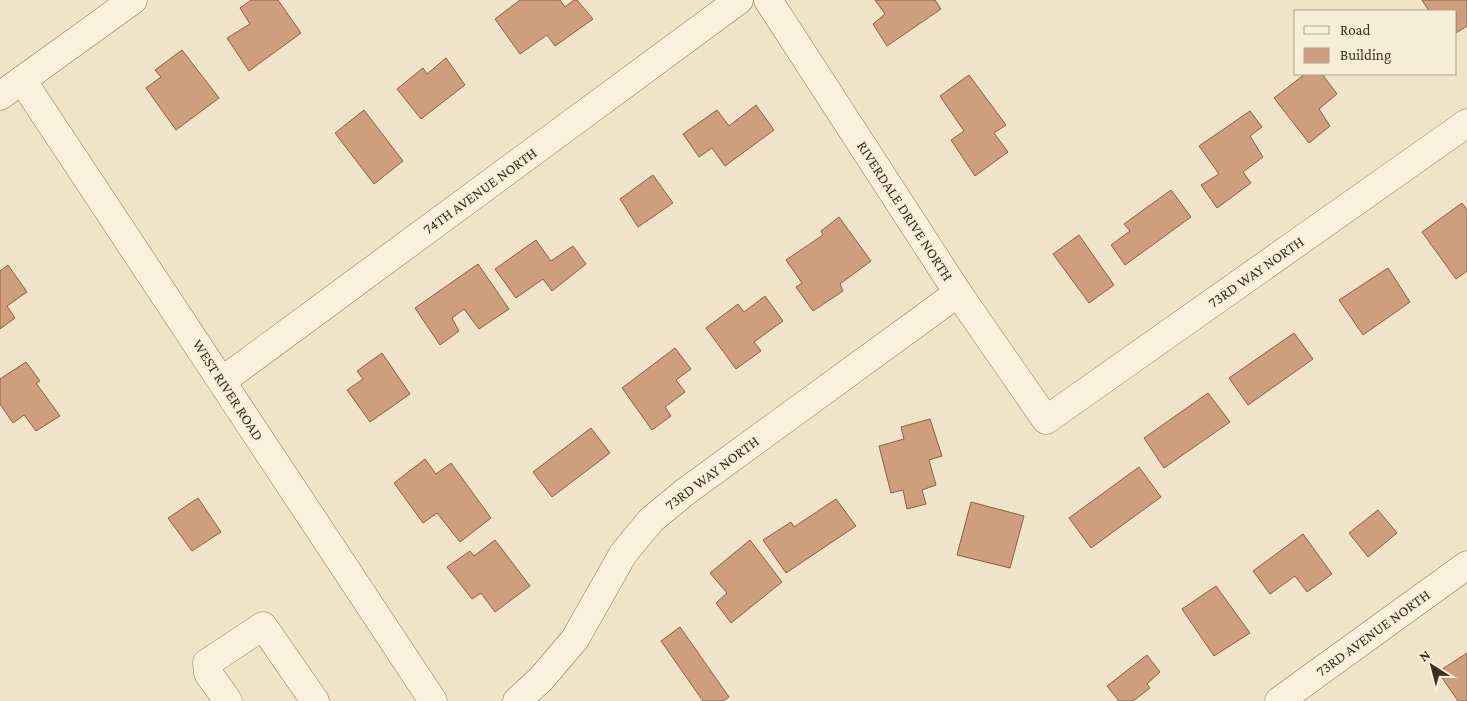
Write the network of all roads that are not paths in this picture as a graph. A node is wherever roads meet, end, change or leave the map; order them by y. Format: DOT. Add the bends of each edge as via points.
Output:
graph roads {
  1 [pos="133,0"];
  2 [pos="739,0"];
  3 [pos="768,0"];
  4 [pos="22,80"];
  5 [pos="0,96"];
  6 [pos="1467,123"];
  7 [pos="958,293"];
  8 [pos="222,381"];
  9 [pos="1046,420"];
  10 [pos="1467,566"];
  11 [pos="1310,692"];
  12 [pos="228,701"];
  13 [pos="315,701"];
  14 [pos="433,701"];
  15 [pos="517,701"];
  16 [pos="1279,701"];
  1 -- 4 [label="street"];
  2 -- 8 [label="street, 74TH AVENUE NORTH"];
  3 -- 7 [label="street, RIVERDALE DRIVE NORTH"];
  4 -- 5 [label="street"];
  4 -- 8 [label="street, WEST RIVER ROAD"];
  6 -- 9 [label="street, 73RD WAY NORTH"];
  7 -- 9 [label="street, RIVERDALE DRIVE NORTH"];
  7 -- 15 [label="street, 73RD WAY NORTH" via="651,520 623,554 575,639"];
  8 -- 14 [label="street, WEST RIVER ROAD"];
  10 -- 11 [label="street, 73RD AVENUE NORTH"];
  11 -- 16 [label="street, 73RD AVENUE NORTH"];
  12 -- 13 [label="street" via="208,673 207,663 263,626"];
}
